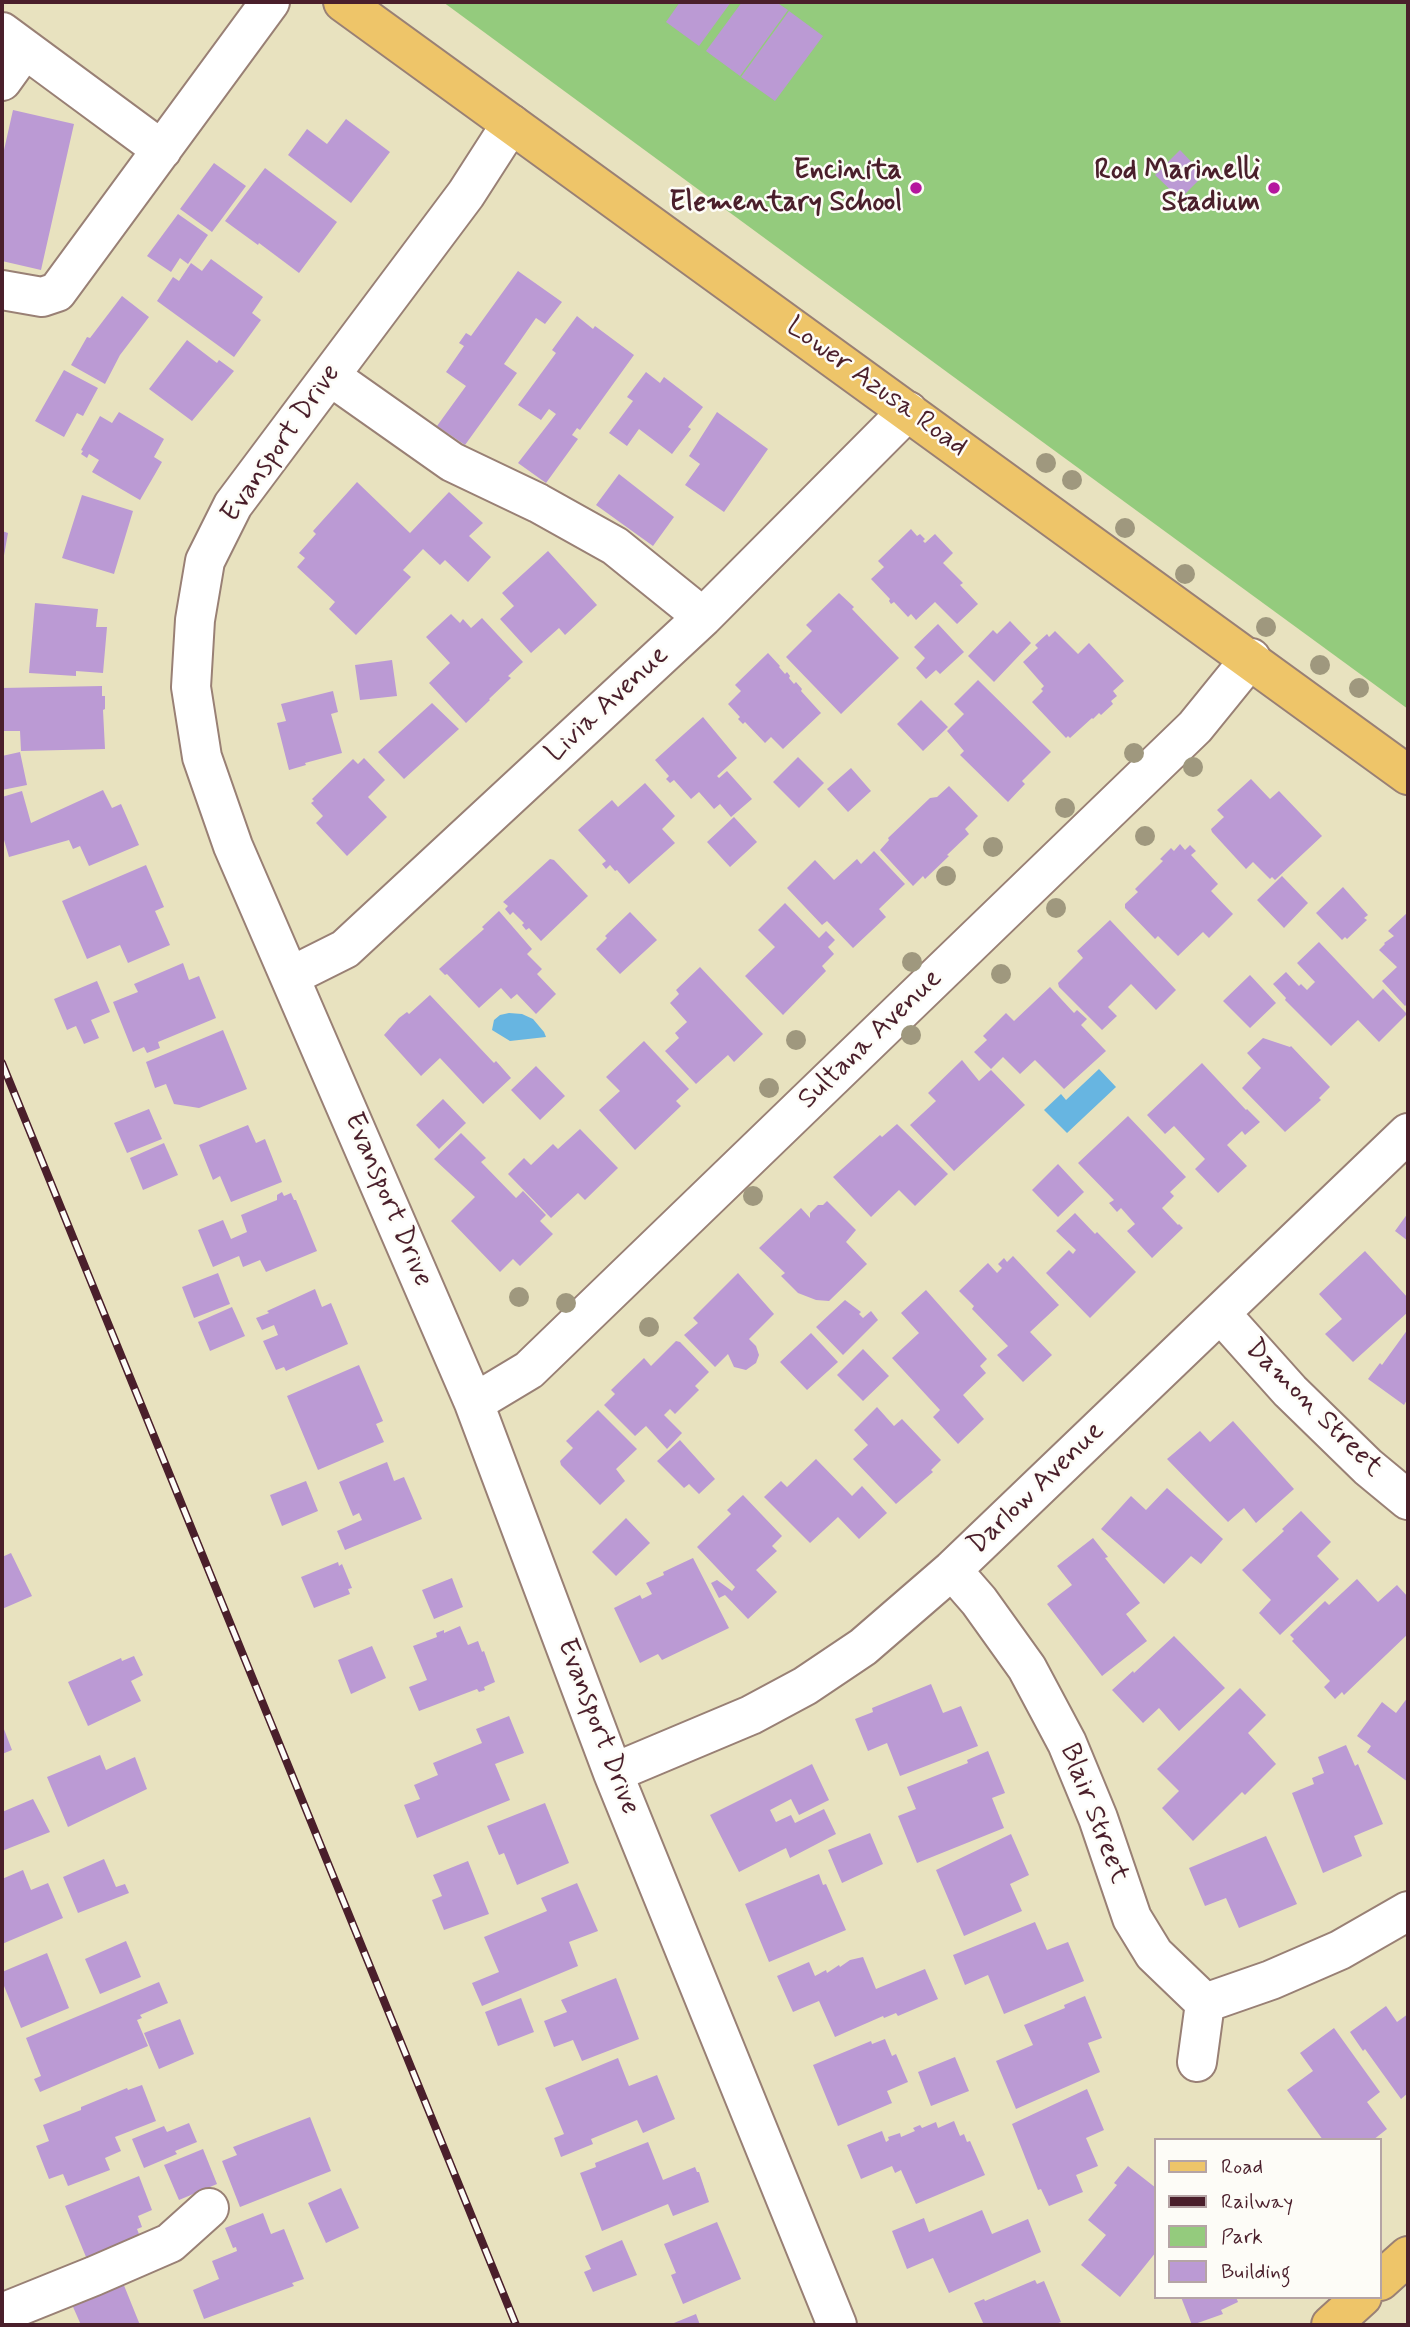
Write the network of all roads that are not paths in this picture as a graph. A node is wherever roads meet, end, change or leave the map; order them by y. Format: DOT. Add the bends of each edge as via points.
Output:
graph roads {
  1 [pos="270,2"];
  2 [pos="343,2"];
  3 [pos="13,41"];
  4 [pos="2,81"];
  5 [pos="511,124"];
  6 [pos="162,150"];
  7 [pos="2,290"];
  8 [pos="330,376"];
  9 [pos="908,411"];
  10 [pos="703,617"];
  11 [pos="1251,658"];
  12 [pos="1408,775"];
  13 [pos="290,976"];
  14 [pos="1408,1133"];
  15 [pos="1221,1314"];
  16 [pos="474,1404"];
  17 [pos="1408,1500"];
  18 [pos="952,1570"];
  19 [pos="613,1773"];
  20 [pos="1408,1911"];
  21 [pos="1205,2003"];
  22 [pos="1197,2062"];
  23 [pos="209,2208"];
  24 [pos="1408,2256"];
  25 [pos="1382,2279"];
  26 [pos="1360,2299"];
  27 [pos="2,2313"];
  28 [pos="837,2325"];
  29 [pos="1331,2325"];
  1 -- 6 [label="street"];
  2 -- 5 [label="main road, Lower Azusa Road"];
  3 -- 4 [label="street"];
  3 -- 6 [label="street"];
  5 -- 8 [label="street, Evansport Drive" via="466,194"];
  5 -- 9 [label="main road, Lower Azusa Road"];
  6 -- 7 [label="street" via="57,292 42,297"];
  8 -- 10 [label="street" via="452,462 615,546"];
  8 -- 13 [label="street, Evansport Drive" via="233,505 205,561 195,620 191,687 202,757 233,846"];
  9 -- 10 [label="street, Livia Avenue"];
  9 -- 11 [label="main road, Lower Azusa Road"];
  10 -- 13 [label="street, Livia Avenue" via="345,949"];
  11 -- 12 [label="main road, Lower Azusa Road"];
  11 -- 16 [label="street, Sultana Avenue" via="1195,727 529,1370"];
  13 -- 16 [label="street, Evansport Drive"];
  14 -- 15 [label="street, Darlow Avenue"];
  15 -- 17 [label="street, Damon Street" via="1290,1391"];
  15 -- 18 [label="street, Darlow Avenue"];
  16 -- 19 [label="street, Evansport Drive"];
  18 -- 19 [label="street, Darlow Avenue" via="863,1647 805,1686 751,1715"];
  18 -- 21 [label="street, Blair Street" via="1027,1668 1067,1743 1132,1918 1154,1954"];
  19 -- 28 [label="street, Evansport Drive"];
  20 -- 21 [label="street" via="1340,1950"];
  21 -- 22 [label="street"];
  23 -- 27 [label="street" via="170,2243"];
  24 -- 25 [label="main road"];
  26 -- 29 [label="main road"];
}
